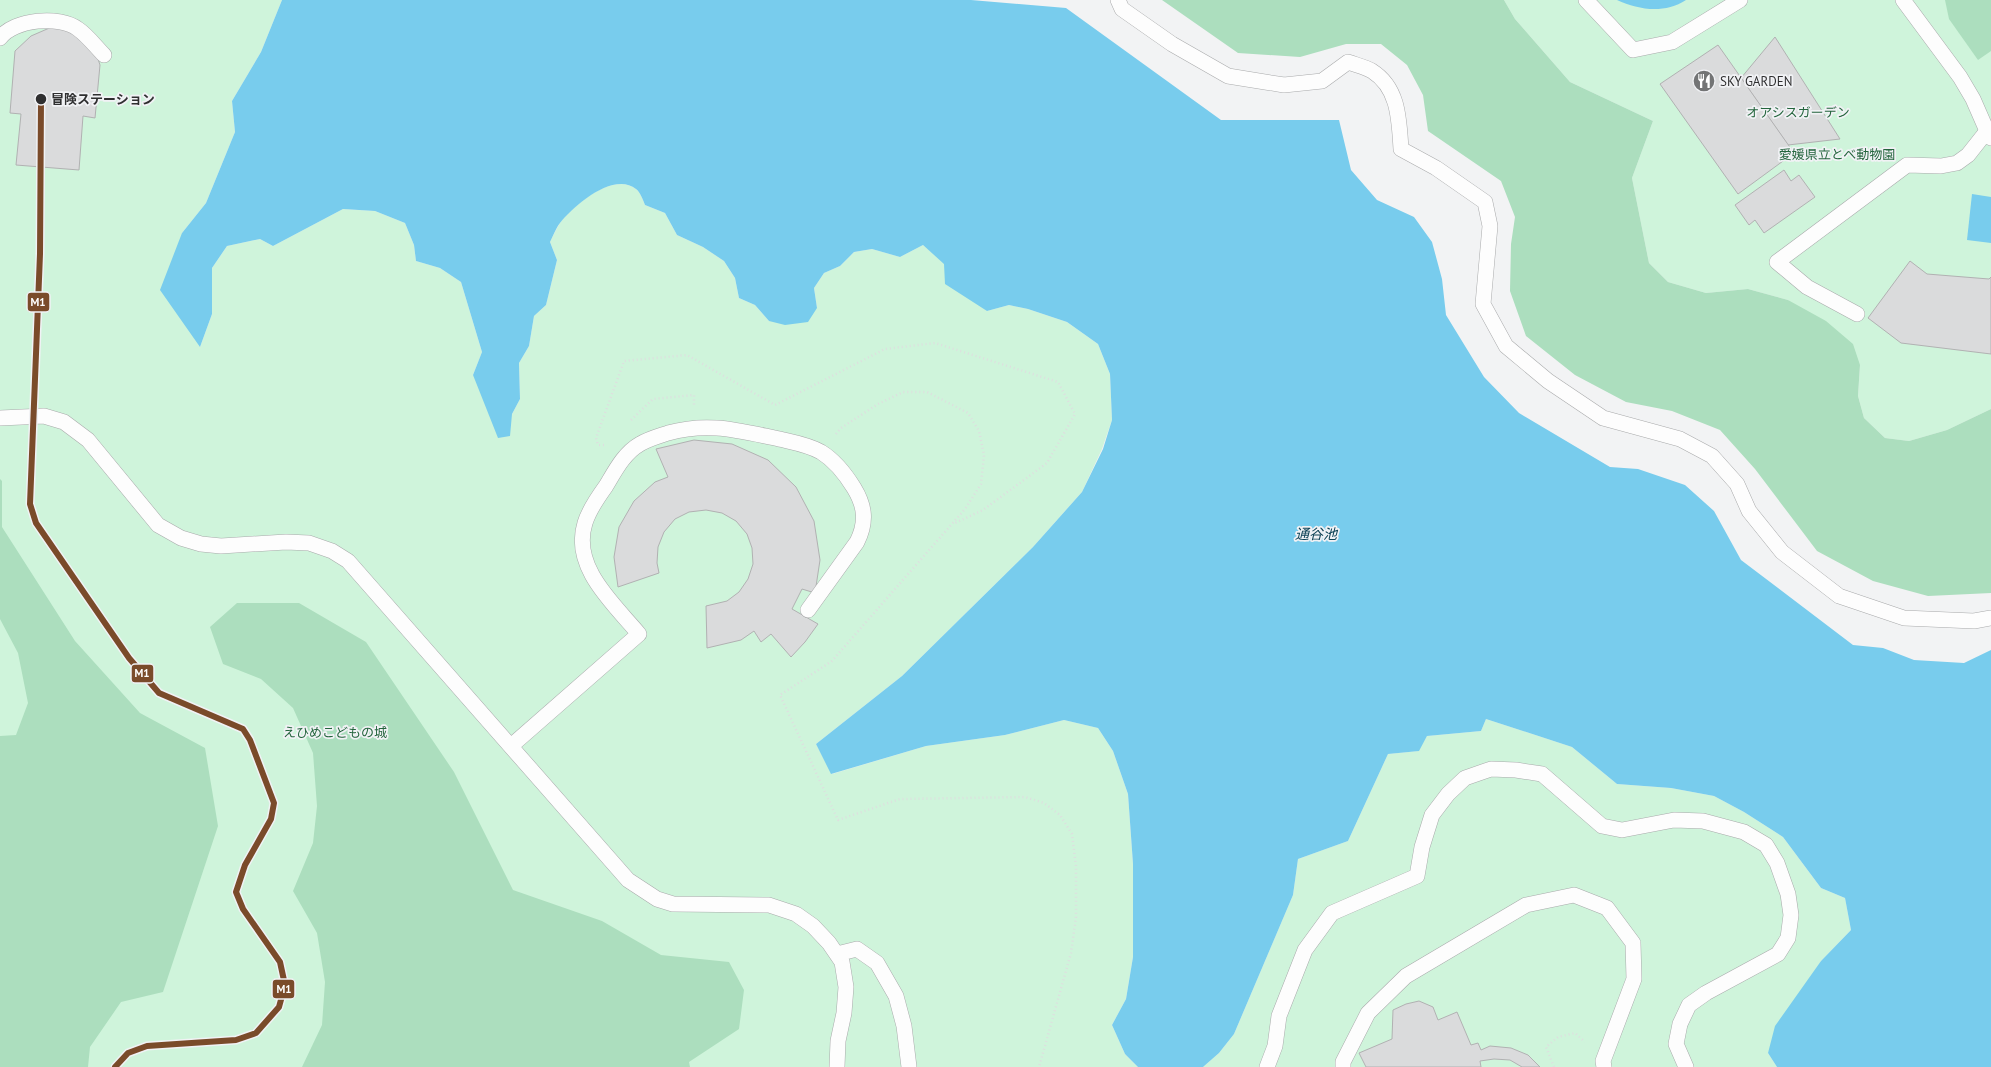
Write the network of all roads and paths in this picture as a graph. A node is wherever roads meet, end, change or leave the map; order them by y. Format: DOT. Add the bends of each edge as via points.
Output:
graph roads {
  1 [pos="1118,0"];
  2 [pos="1586,0"];
  3 [pos="1740,0"];
  4 [pos="1903,0"];
  5 [pos="0,38"];
  6 [pos="104,55"];
  7 [pos="1990,131"];
  8 [pos="1857,314"];
  9 [pos="0,418"];
  10 [pos="627,424"];
  11 [pos="669,433"];
  12 [pos="606,445"];
  13 [pos="822,453"];
  14 [pos="951,525"];
  15 [pos="808,610"];
  16 [pos="1991,618"];
  17 [pos="511,746"];
  18 [pos="837,954"];
  19 [pos="1604,1064"];
  20 [pos="837,1067"];
  21 [pos="909,1067"];
  22 [pos="1039,1067"];
  23 [pos="1267,1067"];
  24 [pos="1342,1067"];
  25 [pos="1554,1067"];
  26 [pos="1686,1067"];
  1 -- 16 [label="lane" via="1122,10 1228,76 1284,85 1322,81 1348,62 1372,71 1392,92 1399,118 1401,149 1436,168 1486,202 1490,226 1483,304 1506,346 1548,382 1603,418 1680,439 1712,456 1737,484 1749,511 1782,552 1839,596 1904,618 1974,621"];
  2 -- 3 [label="lane" via="1633,50 1672,42"];
  4 -- 7 [label="lane" via="1960,77"];
  5 -- 6 [label="lane" via="19,25 33,21 60,21 77,28"];
  7 -- 8 [label="lane" via="1957,163 1941,166 1907,165 1778,262 1807,287"];
  9 -- 17 [label="lane" via="44,416 64,422 88,440 158,525 181,538 200,544 221,546 309,543 332,551 348,561"];
  10 -- 11 [label="path" via="653,399 694,395 694,405 667,422"];
  11 -- 13 [label="lane" via="684,428 731,428 807,446"];
  11 -- 17 [label="lane" via="640,444 624,457 584,523 583,541 592,577 639,634"];
  12 -- 14 [label="path" via="598,445 596,438 624,361 687,355 775,405 885,349 935,344 1058,382 1075,414 1047,463 983,510"];
  13 -- 14 [label="path" via="841,428 878,404 903,392 927,392 968,413 979,431 984,455 981,484 966,509"];
  13 -- 15 [label="lane" via="840,470 861,500 863,529 857,542"];
  14 -- 22 [label="path" via="832,661 780,694 838,820 900,799 1025,797 1044,803 1060,815 1072,834 1076,866 1076,917 1071,953"];
  17 -- 18 [label="lane" via="628,880 657,899 674,904 769,906 796,914 813,926"];
  18 -- 20 [label="lane" via="842,962 846,987"];
  18 -- 21 [label="lane" via="857,949 877,963 896,996 904,1026"];
  19 -- 24 [label="lane" via="1634,979 1633,943 1607,908 1574,895 1526,905 1406,976 1368,1013"];
  19 -- 25 [label="path" via="1576,1033 1558,1038 1546,1047"];
  23 -- 26 [label="lane" via="1275,1046 1279,1016 1305,950 1332,913 1418,876 1422,847 1432,815 1448,794 1465,778 1491,769 1542,774 1602,826 1622,830 1674,820 1703,820 1744,832 1766,845 1777,863 1788,894 1791,915 1788,938 1778,954 1689,1005 1680,1024 1676,1044"];
}
